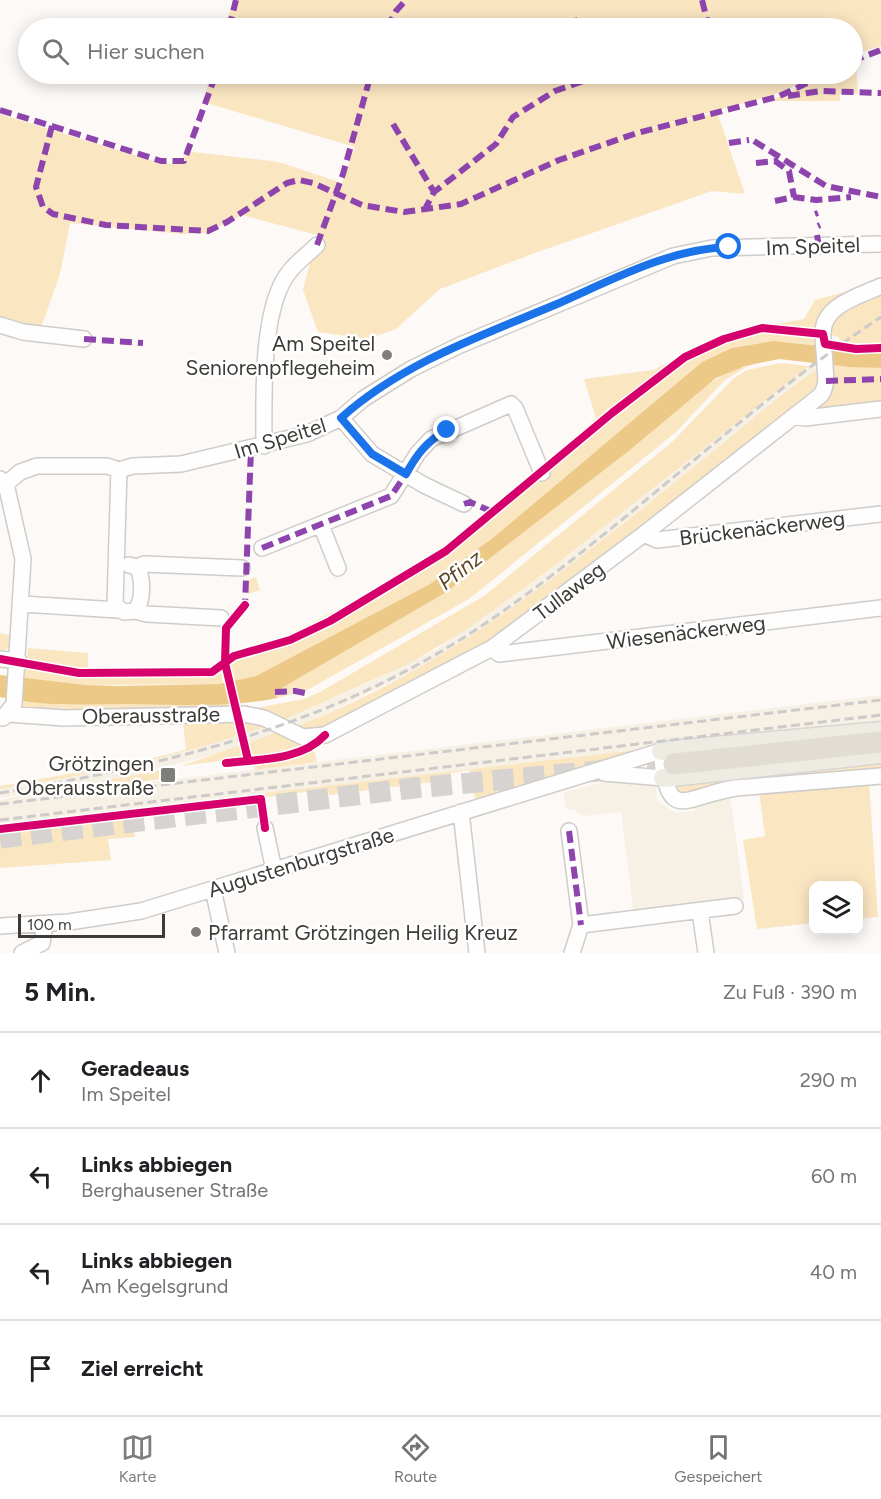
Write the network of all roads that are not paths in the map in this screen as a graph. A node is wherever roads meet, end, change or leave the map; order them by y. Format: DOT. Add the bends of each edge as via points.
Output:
graph roads {
  1 [pos="881,243"];
  2 [pos="317,245"];
  3 [pos="881,286"];
  4 [pos="0,324"];
  5 [pos="84,339"];
  6 [pos="881,409"];
  7 [pos="794,416"];
  8 [pos="341,418"];
  9 [pos="264,446"];
  10 [pos="120,470"];
  11 [pos="542,473"];
  12 [pos="406,474"];
  13 [pos="3,481"];
  14 [pos="464,504"];
  15 [pos="881,514"];
  16 [pos="321,525"];
  17 [pos="644,534"];
  18 [pos="262,548"];
  19 [pos="116,557"];
  20 [pos="137,567"];
  21 [pos="242,568"];
  22 [pos="338,568"];
  23 [pos="22,604"];
  24 [pos="881,608"];
  25 [pos="118,610"];
  26 [pos="135,610"];
  27 [pos="221,618"];
  28 [pos="492,648"];
  29 [pos="0,659"];
  30 [pos="18,665"];
  31 [pos="8,713"];
  32 [pos="881,731"];
  33 [pos="325,735"];
  34 [pos="881,742"];
  35 [pos="881,754"];
  36 [pos="666,764"];
  37 [pos="598,772"];
  38 [pos="881,776"];
  39 [pos="461,812"];
  40 [pos="265,828"];
  41 [pos="569,831"];
  42 [pos="274,870"];
  43 [pos="213,889"];
  44 [pos="735,906"];
  45 [pos="700,911"];
  46 [pos="45,924"];
  47 [pos="580,925"];
  48 [pos="0,926"];
  49 [pos="22,953"];
  50 [pos="227,953"];
  51 [pos="477,953"];
  52 [pos="572,953"];
  53 [pos="706,953"];
  1 -- 8 [label="street, Im Speitel" via="712,248 673,256 411,369"];
  2 -- 9 [label="street" via="289,271 277,299 264,375"];
  3 -- 7 [label="street, Tullaweg" via="833,310 825,321 826,381 821,395"];
  4 -- 5 [label="street" via="23,332"];
  6 -- 7 [label="street"];
  7 -- 17 [label="street, Tullaweg"];
  8 -- 9 [label="street, Im Speitel" via="307,434"];
  8 -- 12 [label="street" via="372,454"];
  9 -- 10 [label="street, Im Speitel" via="181,464"];
  10 -- 13 [label="street, Im Speitel" via="106,466 37,466"];
  10 -- 19 [label="street"];
  11 -- 12 [label="street" via="511,404 431,439"];
  12 -- 14 [label="street"];
  12 -- 16 [label="street" via="392,496"];
  13 -- 23 [label="street" via="23,559"];
  15 -- 17 [label="street, Brückenäckerweg" via="657,540"];
  16 -- 18 [label="street"];
  16 -- 22 [label="street"];
  17 -- 28 [label="street, Tullaweg"];
  19 -- 20 [label="street" via="124,565"];
  19 -- 25 [label="street" via="114,600"];
  20 -- 21 [label="street" via="144,564"];
  20 -- 26 [label="street" via="141,577 140,602"];
  23 -- 25 [label="street"];
  23 -- 30 [label="street"];
  24 -- 28 [label="street, Wiesenäckerweg" via="499,654"];
  25 -- 26 [label="street"];
  26 -- 27 [label="street"];
  28 -- 33 [label="street, Tullaweg"];
  29 -- 30 [label="street"];
  30 -- 31 [label="street"];
  31 -- 33 [label="street, Oberausstraße" via="64,718 244,714 264,718 303,737"];
  32 -- 36 [label="main road"];
  34 -- 36 [label="highway"];
  35 -- 36 [label="main road"];
  36 -- 37 [label="street, Augustenburgstraße"];
  36 -- 37 [label="street, Augustenburgstraße"];
  36 -- 38 [label="street" via="672,797 679,802 736,788"];
  37 -- 39 [label="street, Augustenburgstraße"];
  39 -- 42 [label="street, Augustenburgstraße"];
  39 -- 51 [label="street"];
  40 -- 42 [label="street"];
  41 -- 47 [label="street"];
  42 -- 43 [label="street, Augustenburgstraße"];
  43 -- 46 [label="street, Augustenburgstraße" via="117,916"];
  43 -- 50 [label="street"];
  44 -- 45 [label="street"];
  45 -- 47 [label="street"];
  45 -- 53 [label="street"];
  46 -- 48 [label="street, Augustenburgstraße"];
  46 -- 49 [label="street" via="42,943"];
  47 -- 52 [label="street"];
}
